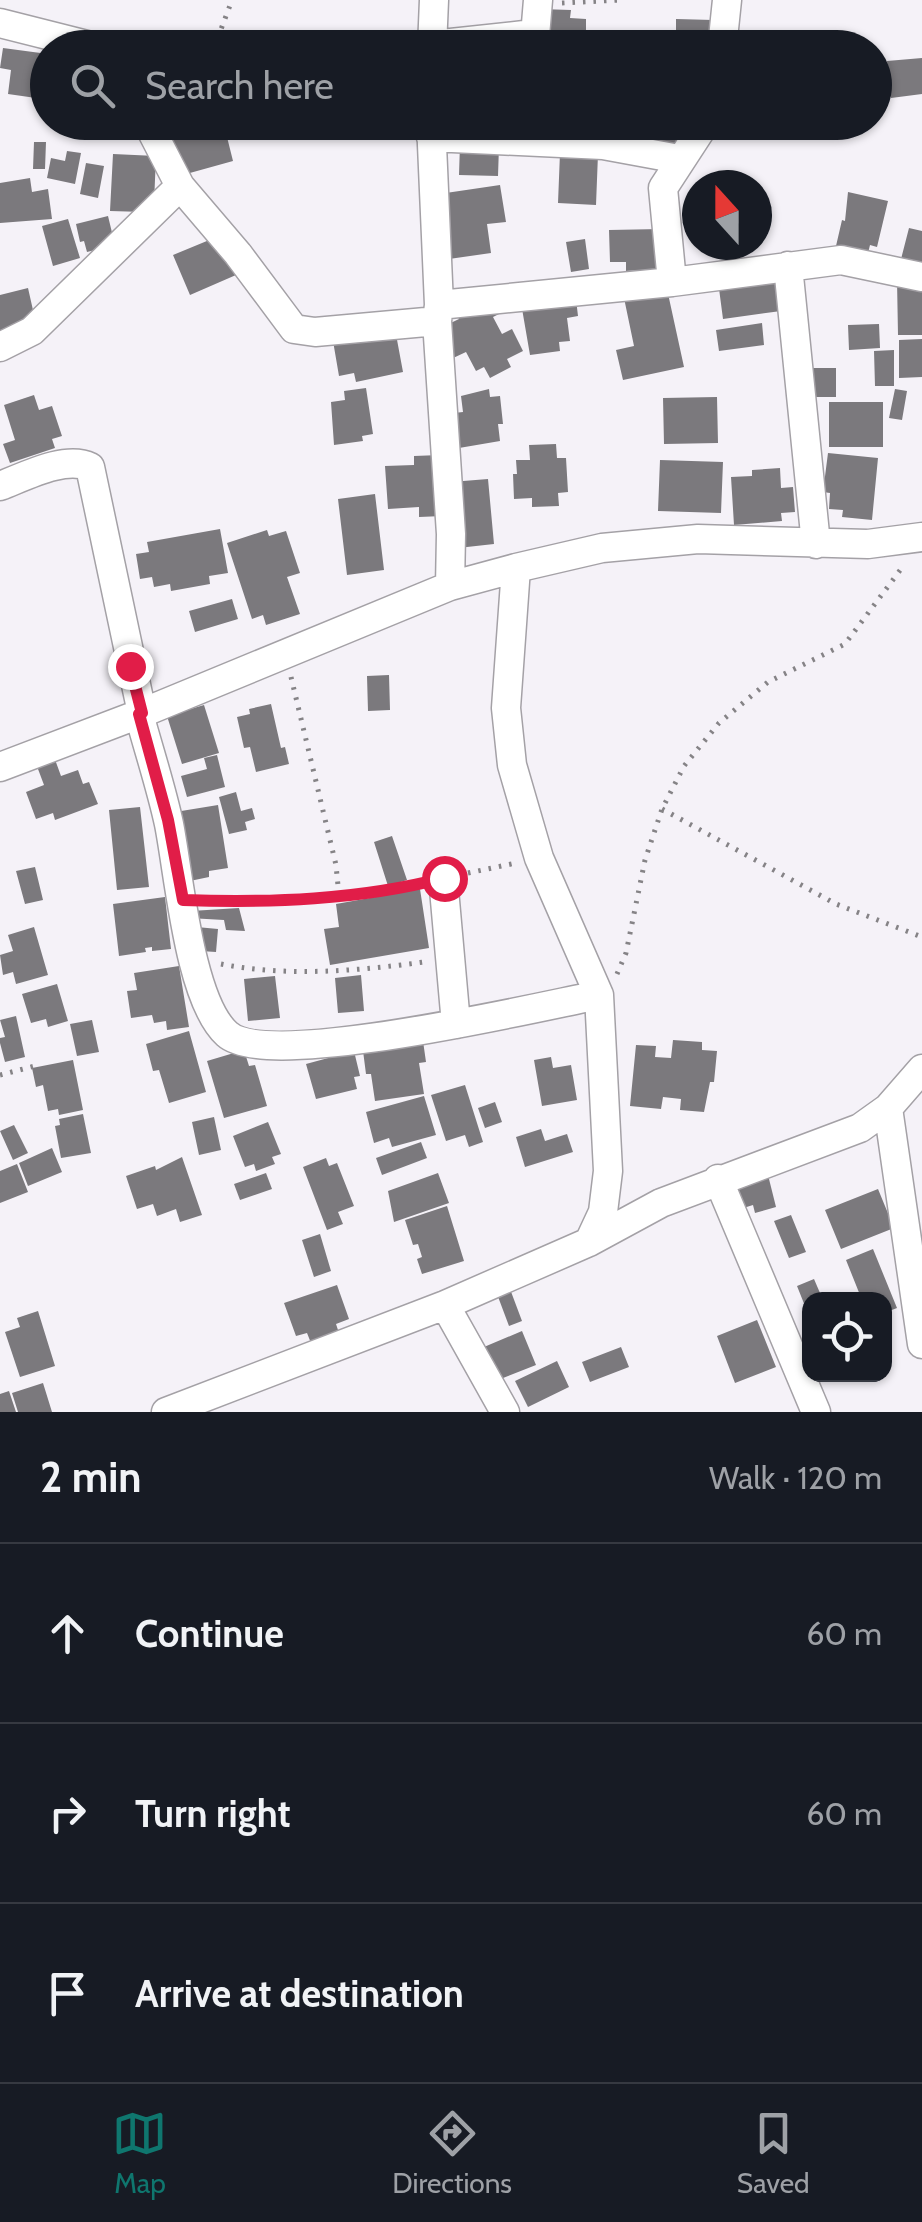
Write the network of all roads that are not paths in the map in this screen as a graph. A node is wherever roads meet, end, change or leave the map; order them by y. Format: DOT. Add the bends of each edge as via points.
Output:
graph roads {
  1 [pos="434,0"];
  2 [pos="727,0"];
  3 [pos="538,2"];
  4 [pos="0,23"];
  5 [pos="433,30"];
  6 [pos="535,30"];
  7 [pos="724,30"];
  8 [pos="30,31"];
  9 [pos="156,140"];
  10 [pos="431,140"];
  11 [pos="578,140"];
  12 [pos="697,140"];
  13 [pos="680,159"];
  14 [pos="180,186"];
  15 [pos="788,266"];
  16 [pos="922,277"];
  17 [pos="672,282"];
  18 [pos="438,313"];
  19 [pos="0,347"];
  20 [pos="0,486"];
  21 [pos="816,544"];
  22 [pos="917,545"];
  23 [pos="516,568"];
  24 [pos="450,586"];
  25 [pos="141,714"];
  26 [pos="0,766"];
  27 [pos="444,878"];
  28 [pos="598,995"];
  29 [pos="456,1024"];
  30 [pos="922,1069"];
  31 [pos="888,1108"];
  32 [pos="718,1179"];
  33 [pos="589,1242"];
  34 [pos="445,1305"];
  35 [pos="922,1344"];
  36 [pos="166,1412"];
  37 [pos="505,1412"];
  38 [pos="816,1412"];
  1 -- 5 [label="street"];
  2 -- 7 [label="street"];
  3 -- 6 [label="street"];
  4 -- 8 [label="street"];
  9 -- 14 [label="street"];
  10 -- 18 [label="street"];
  11 -- 13 [label="street"];
  12 -- 13 [label="street"];
  13 -- 17 [label="street" via="662,188"];
  14 -- 18 [label="street" via="294,329 315,332"];
  14 -- 19 [label="street" via="32,331"];
  15 -- 16 [label="street" via="841,260"];
  15 -- 17 [label="street"];
  15 -- 21 [label="street"];
  17 -- 18 [label="street"];
  18 -- 24 [label="street"];
  20 -- 25 [label="street" via="64,464 90,468"];
  21 -- 22 [label="street"];
  21 -- 23 [label="street" via="698,539 602,548"];
  23 -- 24 [label="street"];
  23 -- 28 [label="street" via="506,708 512,766 539,858"];
  24 -- 25 [label="street"];
  25 -- 26 [label="street"];
  25 -- 29 [label="street" via="193,959 224,1032 249,1045"];
  27 -- 29 [label="street"];
  28 -- 29 [label="street"];
  28 -- 33 [label="street" via="608,1171 603,1212"];
  30 -- 31 [label="street"];
  31 -- 32 [label="street" via="860,1128"];
  31 -- 35 [label="street"];
  32 -- 33 [label="street"];
  32 -- 38 [label="street"];
  33 -- 34 [label="street"];
  34 -- 36 [label="street"];
  34 -- 37 [label="street"];
}
